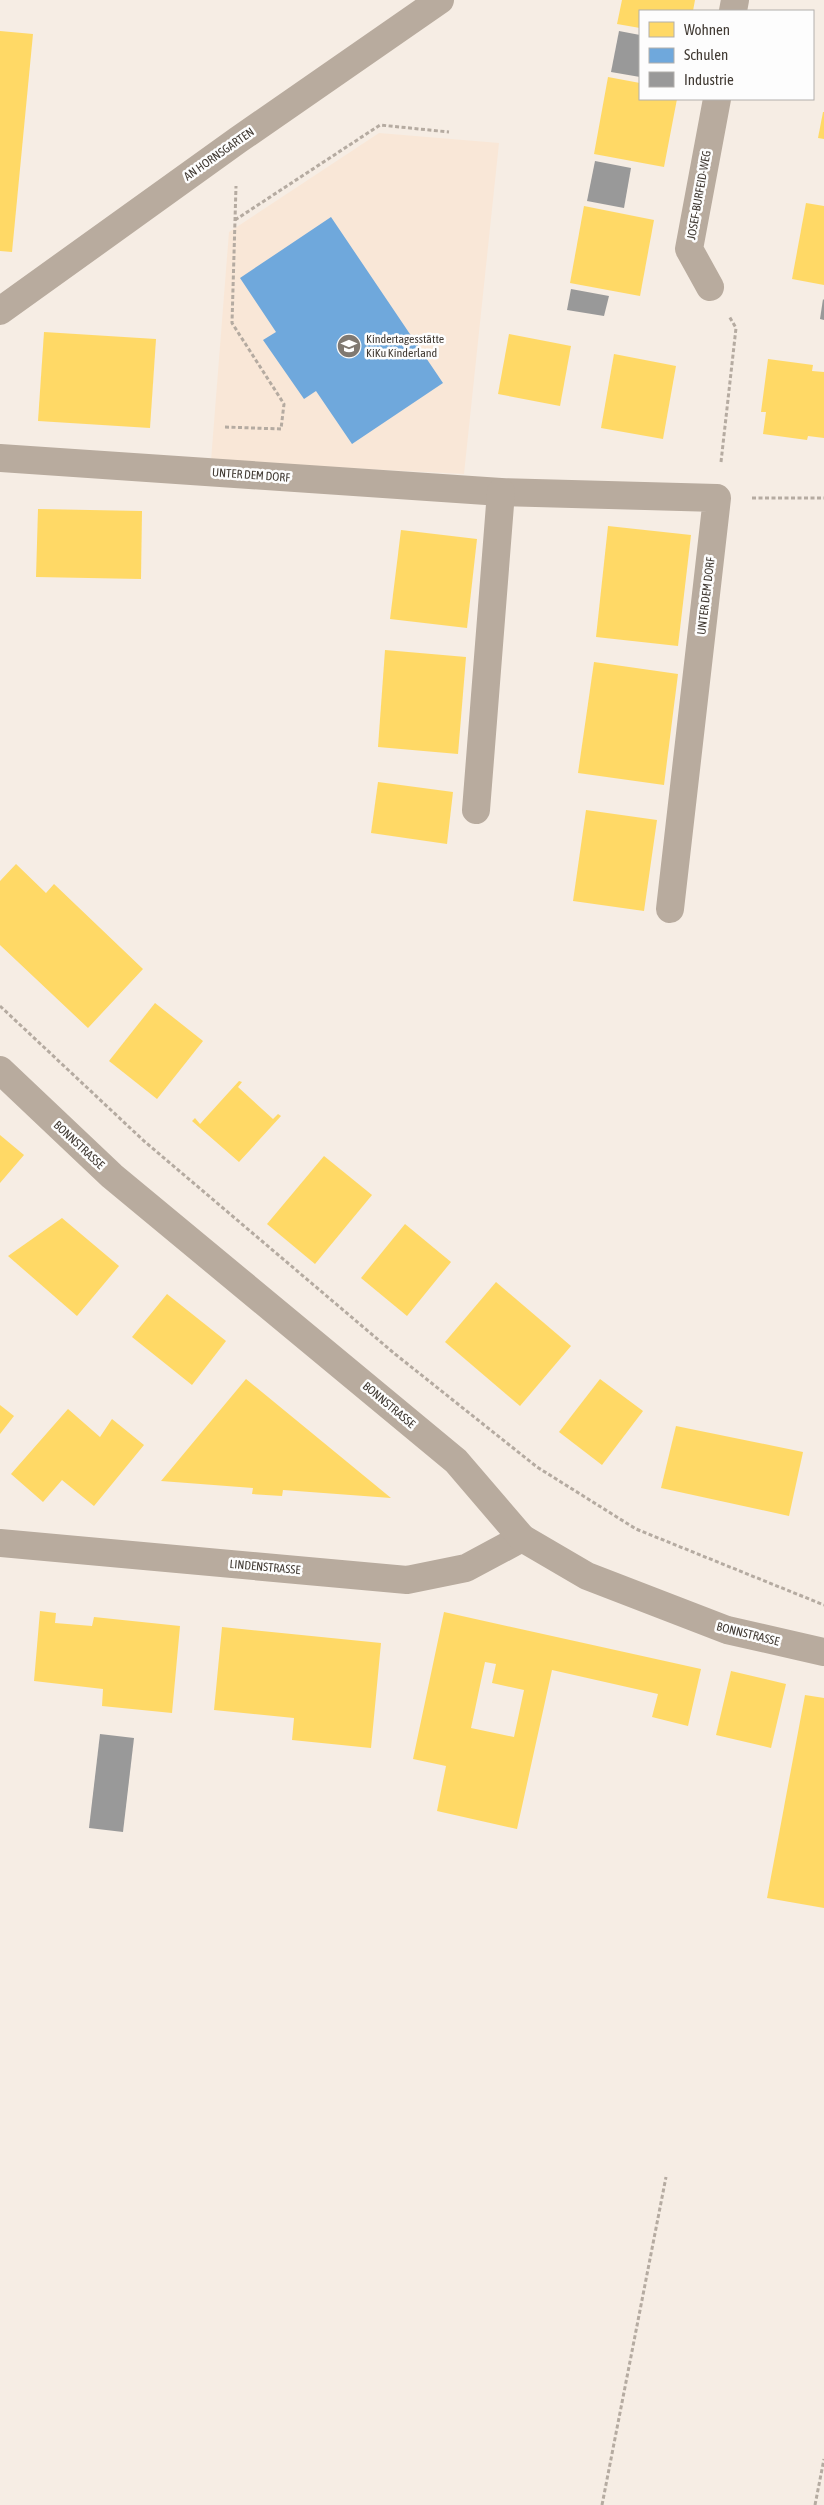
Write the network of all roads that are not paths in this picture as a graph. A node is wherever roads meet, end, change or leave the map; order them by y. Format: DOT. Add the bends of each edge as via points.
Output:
graph roads {
  1 [pos="440,0"];
  2 [pos="717,100"];
  3 [pos="710,288"];
  4 [pos="0,311"];
  5 [pos="0,458"];
  6 [pos="501,492"];
  7 [pos="476,810"];
  8 [pos="670,909"];
  9 [pos="0,1070"];
  10 [pos="522,1538"];
  11 [pos="0,1543"];
  12 [pos="824,1652"];
  1 -- 4 [label="street, AN HORNSGARTEN"];
  2 -- 3 [label="street, JOSEF-BURFEID-WEG" via="689,249"];
  5 -- 6 [label="street, UNTER DEM DORF"];
  6 -- 7 [label="street"];
  6 -- 8 [label="street, UNTER DEM DORF" via="717,498"];
  9 -- 10 [label="street, BONNSTRASSE" via="112,1176 456,1461"];
  10 -- 11 [label="street, LINDENSTRASSE" via="466,1568 407,1580"];
  10 -- 12 [label="street, BONNSTRASSE" via="587,1576 727,1630"];
}
